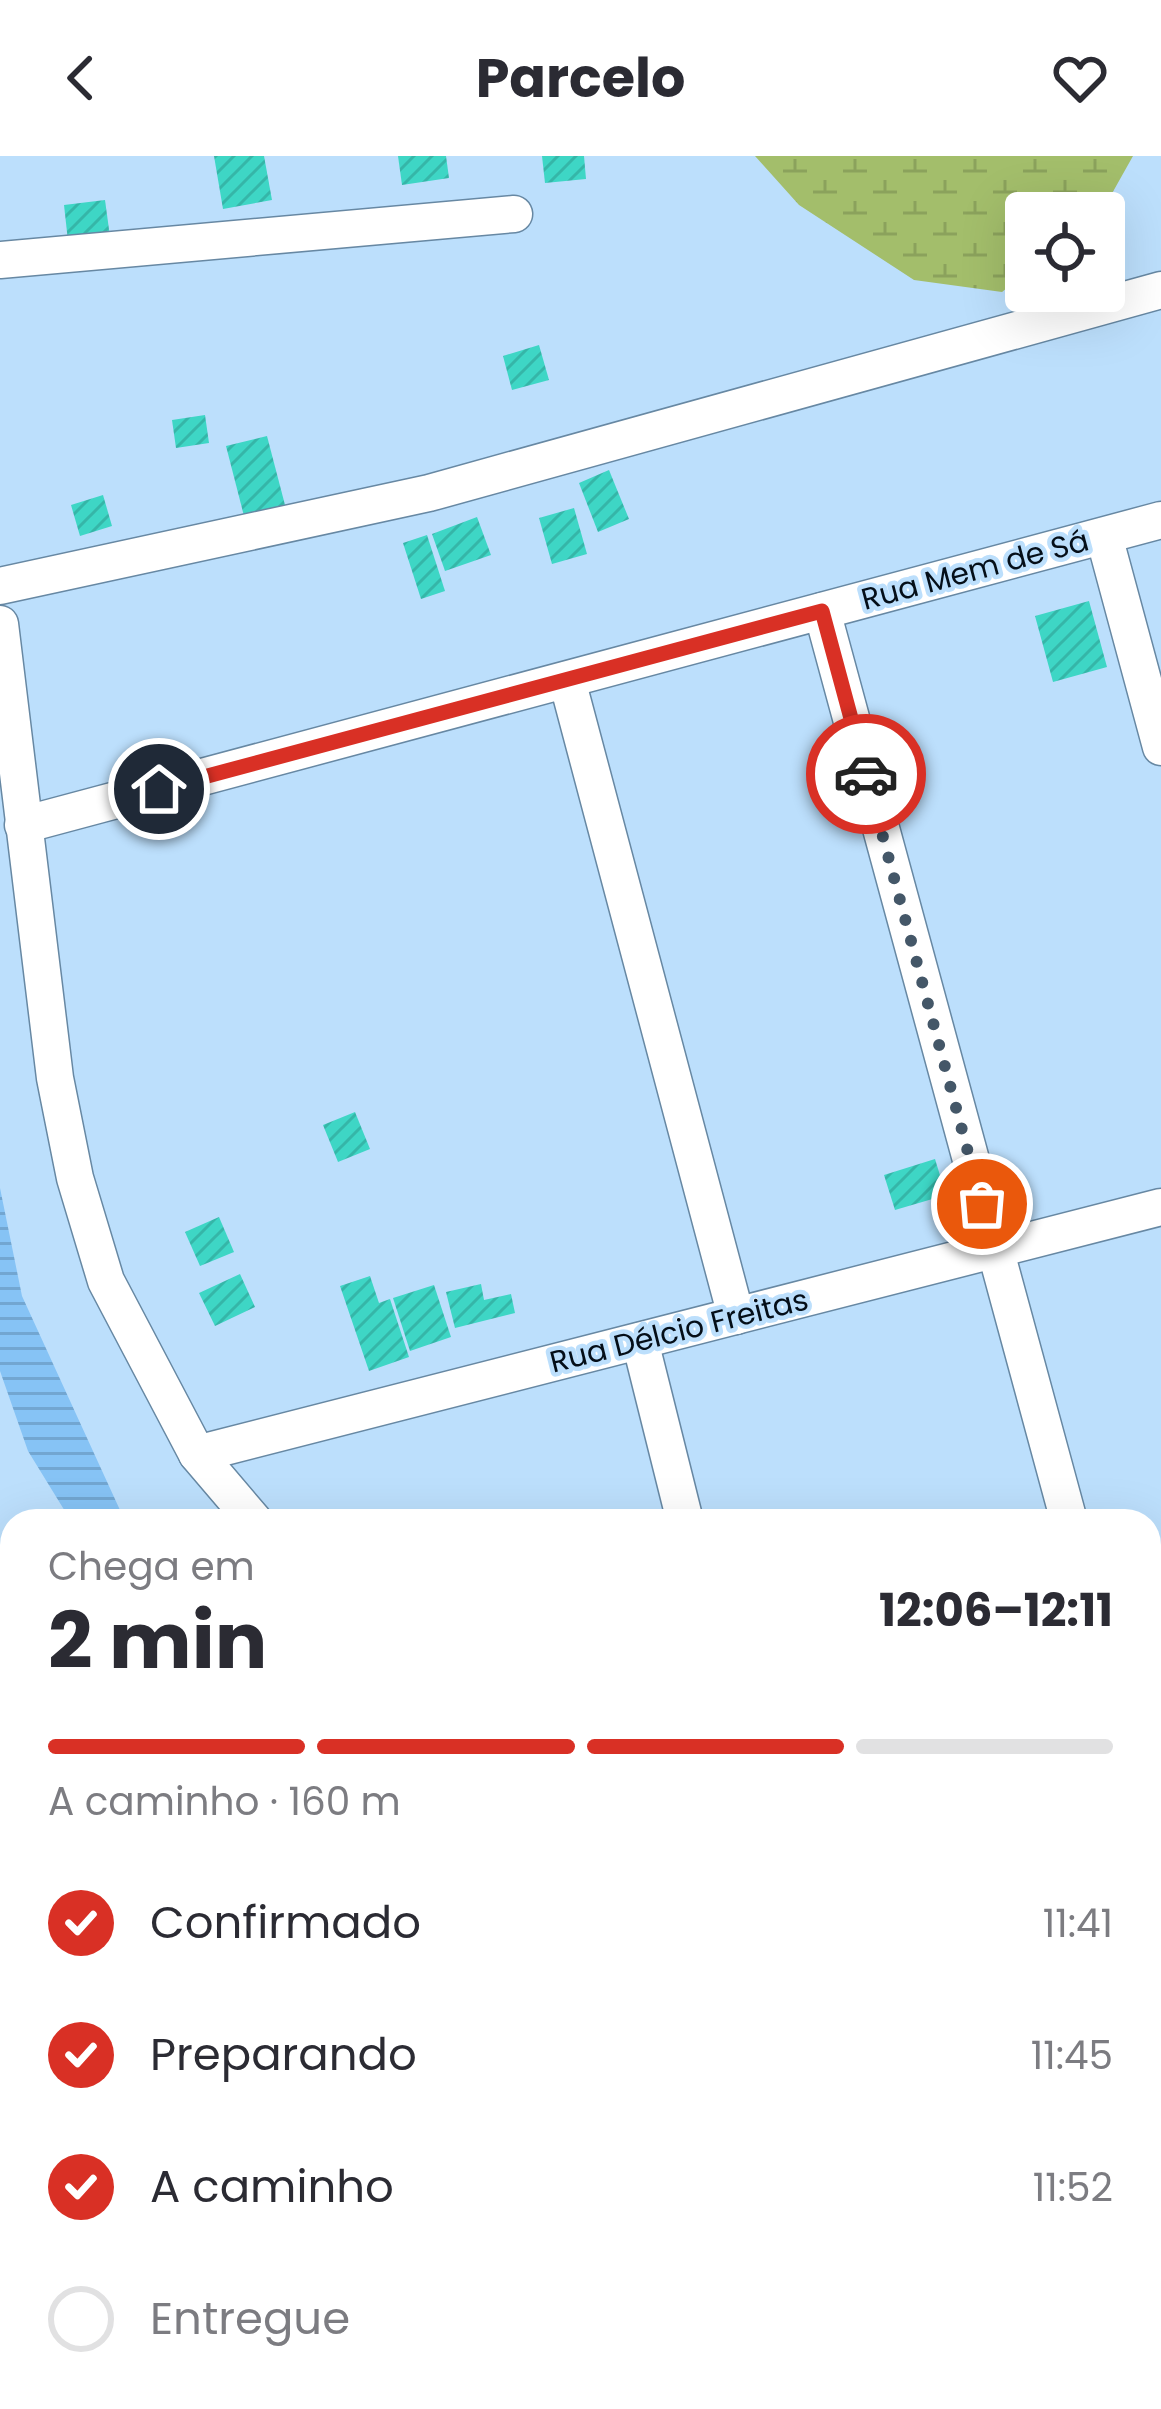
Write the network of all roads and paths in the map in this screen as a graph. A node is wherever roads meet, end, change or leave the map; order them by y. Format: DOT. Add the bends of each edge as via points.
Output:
graph roads {
  1 [pos="514,214"];
  2 [pos="0,260"];
  3 [pos="1161,290"];
  4 [pos="1161,520"];
  5 [pos="1103,536"];
  6 [pos="0,586"];
  7 [pos="822,611"];
  8 [pos="0,624"];
  9 [pos="567,680"];
  10 [pos="1161,747"];
  11 [pos="23,825"];
  12 [pos="1161,1207"];
  13 [pos="994,1250"];
  14 [pos="736,1316"];
  15 [pos="640,1340"];
  16 [pos="197,1454"];
  17 [pos="244,1509"];
  18 [pos="682,1509"];
  19 [pos="1066,1509"];
  1 -- 2 [label="street"];
  3 -- 6 [label="street" via="429,493"];
  4 -- 5 [label="street, Rua Mem de Sá"];
  5 -- 7 [label="street, Rua Mem de Sá"];
  5 -- 10 [label="street"];
  7 -- 9 [label="street, Rua Mem de Sá"];
  7 -- 13 [label="street"];
  8 -- 11 [label="street"];
  9 -- 11 [label="street, Rua Mem de Sá"];
  9 -- 14 [label="street"];
  11 -- 16 [label="street" via="75,1178 106,1281"];
  12 -- 13 [label="street, Rua Délcio Freitas"];
  13 -- 14 [label="street, Rua Délcio Freitas"];
  13 -- 19 [label="street"];
  14 -- 15 [label="street, Rua Délcio Freitas"];
  15 -- 16 [label="street, Rua Délcio Freitas"];
  15 -- 18 [label="street"];
  16 -- 17 [label="street"];
}
